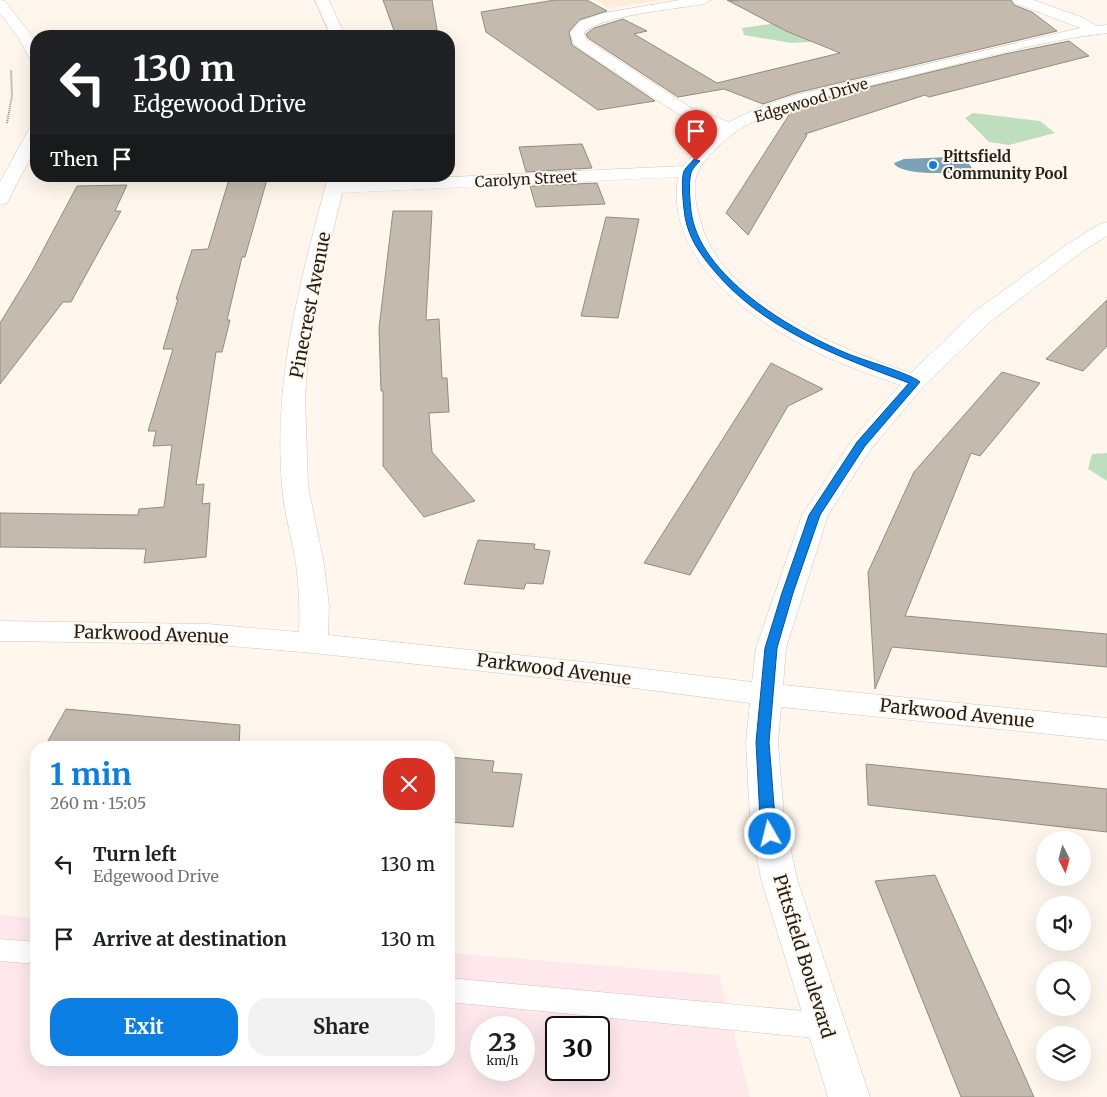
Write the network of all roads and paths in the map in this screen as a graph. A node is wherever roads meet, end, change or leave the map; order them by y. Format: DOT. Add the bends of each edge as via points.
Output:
graph roads {
  1 [pos="322,0"];
  2 [pos="704,0"];
  3 [pos="738,0"];
  4 [pos="1020,0"];
  5 [pos="728,2"];
  6 [pos="0,4"];
  7 [pos="335,30"];
  8 [pos="1102,33"];
  9 [pos="24,36"];
  10 [pos="8,38"];
  11 [pos="30,47"];
  12 [pos="11,70"];
  13 [pos="6,127"];
  14 [pos="731,128"];
  15 [pos="30,142"];
  16 [pos="688,171"];
  17 [pos="455,178"];
  18 [pos="336,182"];
  19 [pos="0,199"];
  20 [pos="1107,228"];
  21 [pos="915,382"];
  22 [pos="0,631"];
  23 [pos="313,642"];
  24 [pos="767,693"];
  25 [pos="1107,729"];
  26 [pos="0,950"];
  27 [pos="30,952"];
  28 [pos="455,991"];
  29 [pos="826,1026"];
  30 [pos="849,1097"];
  1 -- 7 [label="street"];
  2 -- 14 [label="street" via="609,16 585,24 577,33 580,42 588,48 672,103"];
  3 -- 5 [label="path"];
  4 -- 8 [label="street"];
  6 -- 9 [label="street"];
  8 -- 14 [label="street, Edgewood Drive" via="1070,33 823,93 766,110"];
  9 -- 10 [label="street"];
  9 -- 11 [label="street"];
  12 -- 13 [label="path" via="12,107"];
  14 -- 16 [label="street, Edgewood Drive"];
  15 -- 19 [label="street"];
  16 -- 17 [label="street, Carolyn Street"];
  16 -- 21 [label="street" via="686,198 689,223 700,248 752,304 842,355"];
  18 -- 23 [label="street, Pinecrest Avenue" via="312,277 293,396 294,486 315,605"];
  20 -- 21 [label="street, Pittsfield Boulevard" via="1076,247 982,317"];
  21 -- 24 [label="street, Pittsfield Boulevard" via="860,445 815,515 771,648"];
  22 -- 23 [label="street, Parkwood Avenue" via="207,634"];
  23 -- 24 [label="street, Parkwood Avenue"];
  24 -- 25 [label="street, Parkwood Avenue"];
  24 -- 29 [label="street, Pittsfield Boulevard" via="762,742 768,818 779,879"];
  26 -- 27 [label="lane"];
  28 -- 29 [label="lane"];
  29 -- 30 [label="street, Pittsfield Boulevard"];
}
